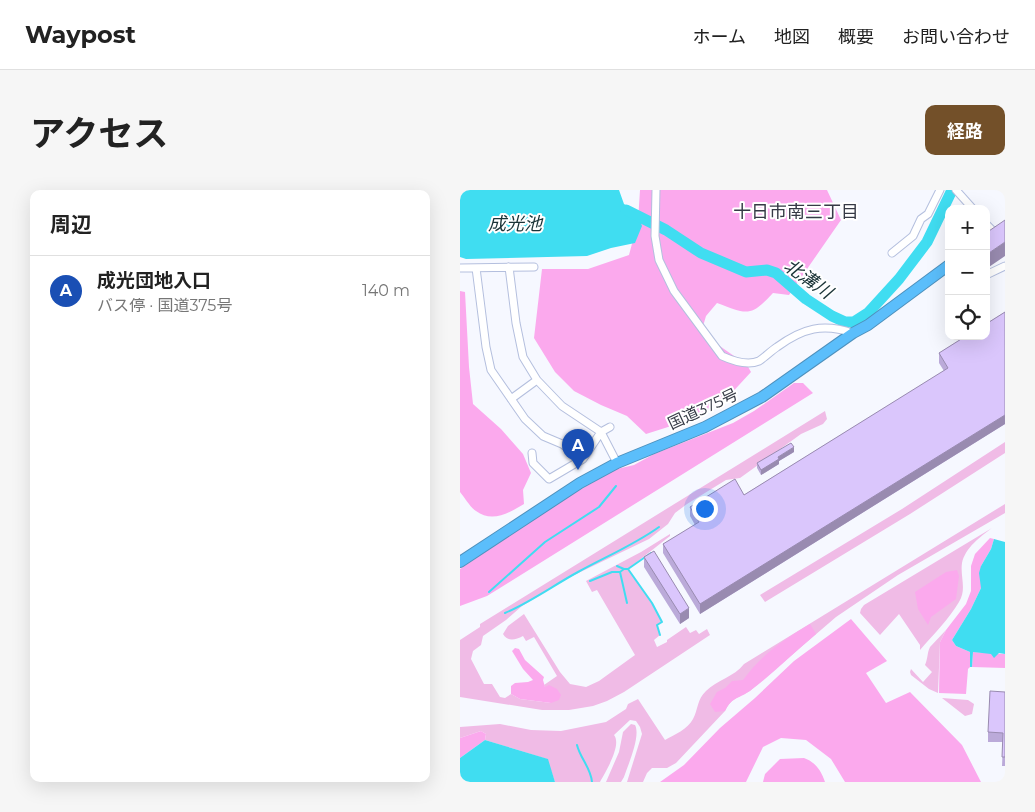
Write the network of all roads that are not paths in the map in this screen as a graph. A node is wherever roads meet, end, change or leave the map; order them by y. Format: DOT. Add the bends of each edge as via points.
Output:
graph roads {
  1 [pos="656,190"];
  2 [pos="940,190"];
  3 [pos="956,190"];
  4 [pos="969,205"];
  5 [pos="1005,223"];
  6 [pos="990,234"];
  7 [pos="892,253"];
  8 [pos="534,266"];
  9 [pos="1005,266"];
  10 [pos="509,267"];
  11 [pos="460,268"];
  12 [pos="476,268"];
  13 [pos="945,268"];
  14 [pos="990,273"];
  15 [pos="853,333"];
  16 [pos="537,380"];
  17 [pos="512,399"];
  18 [pos="610,427"];
  19 [pos="601,432"];
  20 [pos="532,454"];
  21 [pos="583,459"];
  22 [pos="616,463"];
  23 [pos="460,562"];
  1 -- 15 [label="street" via="658,260 674,291 722,356 734,361 759,361 808,329 822,327"];
  2 -- 7 [label="street" via="913,236"];
  3 -- 4 [label="street"];
  5 -- 6 [label="highway"];
  8 -- 10 [label="street"];
  9 -- 14 [label="street"];
  10 -- 12 [label="street"];
  10 -- 16 [label="street" via="523,358"];
  11 -- 12 [label="street"];
  12 -- 17 [label="street" via="491,370"];
  13 -- 15 [label="highway, 国道375号"];
  15 -- 22 [label="highway, 国道375号" via="736,412"];
  16 -- 17 [label="street"];
  16 -- 19 [label="street" via="562,406"];
  17 -- 21 [label="street" via="525,419 543,436 562,444"];
  18 -- 19 [label="street"];
  19 -- 21 [label="street"];
  19 -- 22 [label="street"];
  20 -- 21 [label="street" via="533,463 548,479"];
  22 -- 23 [label="highway, 国道375号"];
}
